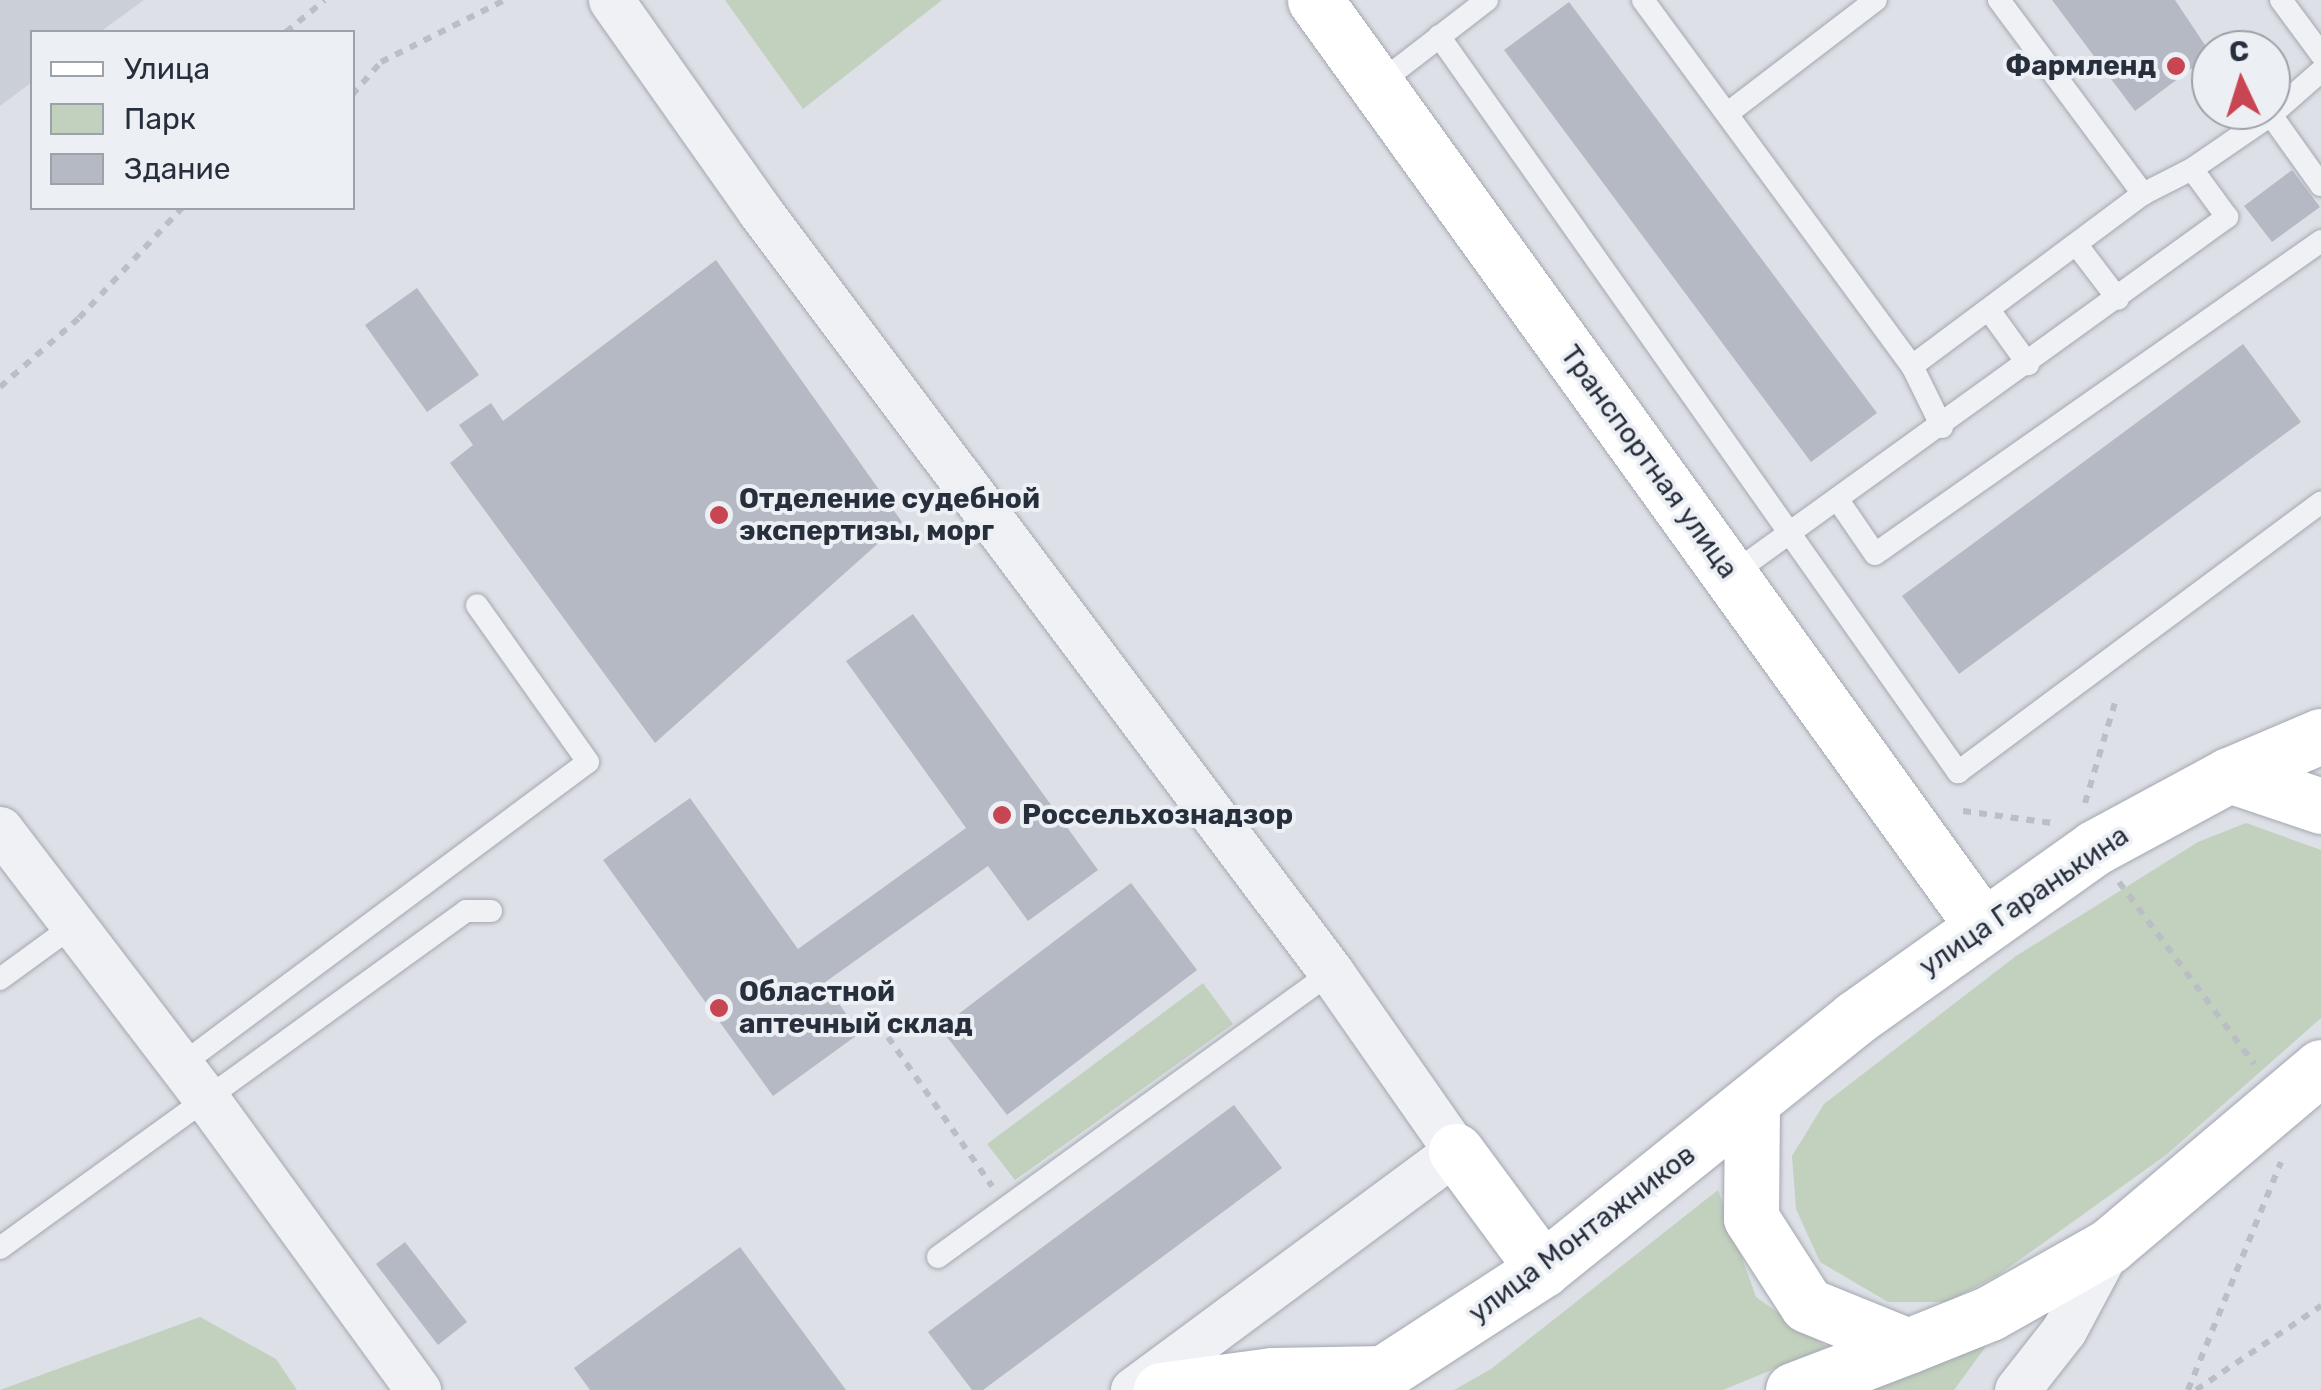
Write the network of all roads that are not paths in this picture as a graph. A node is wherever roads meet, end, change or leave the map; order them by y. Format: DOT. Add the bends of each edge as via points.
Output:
graph roads {
  1 [pos="612,0"];
  2 [pos="1315,0"];
  3 [pos="1487,0"];
  4 [pos="1642,0"];
  5 [pos="1876,0"];
  6 [pos="1998,0"];
  7 [pos="2281,0"];
  8 [pos="1439,36"];
  9 [pos="2321,54"];
  10 [pos="2321,71"];
  11 [pos="1377,85"];
  12 [pos="2291,97"];
  13 [pos="1728,113"];
  14 [pos="2249,130"];
  15 [pos="2282,130"];
  16 [pos="2192,169"];
  17 [pos="2321,185"];
  18 [pos="2143,194"];
  19 [pos="2321,240"];
  20 [pos="2076,244"];
  21 [pos="2118,299"];
  22 [pos="1989,310"];
  23 [pos="2028,364"];
  24 [pos="1912,366"];
  25 [pos="1942,427"];
  26 [pos="1838,500"];
  27 [pos="2321,502"];
  28 [pos="1788,536"];
  29 [pos="1730,576"];
  30 [pos="477,605"];
  31 [pos="2321,736"];
  32 [pos="2229,775"];
  33 [pos="2321,806"];
  34 [pos="0,830"];
  35 [pos="491,911"];
  36 [pos="74,925"];
  37 [pos="1982,925"];
  38 [pos="1331,972"];
  39 [pos="0,979"];
  40 [pos="194,1082"];
  41 [pos="2301,1085"];
  42 [pos="1752,1105"];
  43 [pos="1456,1151"];
  44 [pos="2109,1246"];
  45 [pos="0,1248"];
  46 [pos="938,1257"];
  47 [pos="1543,1269"];
  48 [pos="1908,1346"];
  49 [pos="1372,1381"];
  50 [pos="418,1390"];
  51 [pos="1134,1390"];
  52 [pos="1161,1390"];
  53 [pos="1794,1390"];
  54 [pos="2017,1390"];
  1 -- 38 [label="street" via="758,210"];
  2 -- 11 [label="main road, Транспортная улица"];
  3 -- 8 [label="lane"];
  4 -- 13 [label="lane"];
  5 -- 13 [label="lane"];
  6 -- 18 [label="lane"];
  7 -- 9 [label="lane"];
  8 -- 11 [label="lane"];
  8 -- 28 [label="lane"];
  10 -- 12 [label="lane"];
  11 -- 29 [label="main road, Транспортная улица"];
  13 -- 24 [label="lane"];
  14 -- 16 [label="lane"];
  15 -- 17 [label="lane"];
  16 -- 18 [label="lane"];
  16 -- 21 [label="lane" via="2227,218"];
  18 -- 20 [label="lane"];
  19 -- 26 [label="lane" via="1875,554"];
  20 -- 21 [label="lane"];
  20 -- 22 [label="lane"];
  21 -- 23 [label="lane"];
  22 -- 23 [label="lane"];
  22 -- 24 [label="lane"];
  23 -- 25 [label="lane"];
  24 -- 25 [label="lane"];
  25 -- 26 [label="lane"];
  26 -- 28 [label="lane"];
  27 -- 28 [label="lane" via="1958,772"];
  28 -- 29 [label="lane"];
  29 -- 37 [label="main road, Транспортная улица"];
  30 -- 40 [label="lane" via="588,762"];
  31 -- 32 [label="main road, улица Гаранькина"];
  32 -- 33 [label="main road"];
  32 -- 37 [label="main road, улица Гаранькина" via="2086,837"];
  34 -- 36 [label="street"];
  35 -- 40 [label="lane" via="466,911"];
  36 -- 39 [label="lane"];
  36 -- 40 [label="street"];
  37 -- 42 [label="main road, улица Гаранькина" via="1855,1018"];
  38 -- 43 [label="street"];
  38 -- 46 [label="lane"];
  40 -- 45 [label="lane"];
  40 -- 50 [label="street"];
  41 -- 44 [label="main road"];
  42 -- 47 [label="main road, улица Монтажников"];
  42 -- 48 [label="main road" via="1751,1218 1807,1306"];
  43 -- 47 [label="main road"];
  43 -- 51 [label="street"];
  44 -- 48 [label="main road" via="1990,1313"];
  44 -- 54 [label="street" via="2064,1330"];
  47 -- 49 [label="main road, улица Монтажников"];
  48 -- 53 [label="main road"];
  49 -- 52 [label="main road" via="1272,1375"];
}
